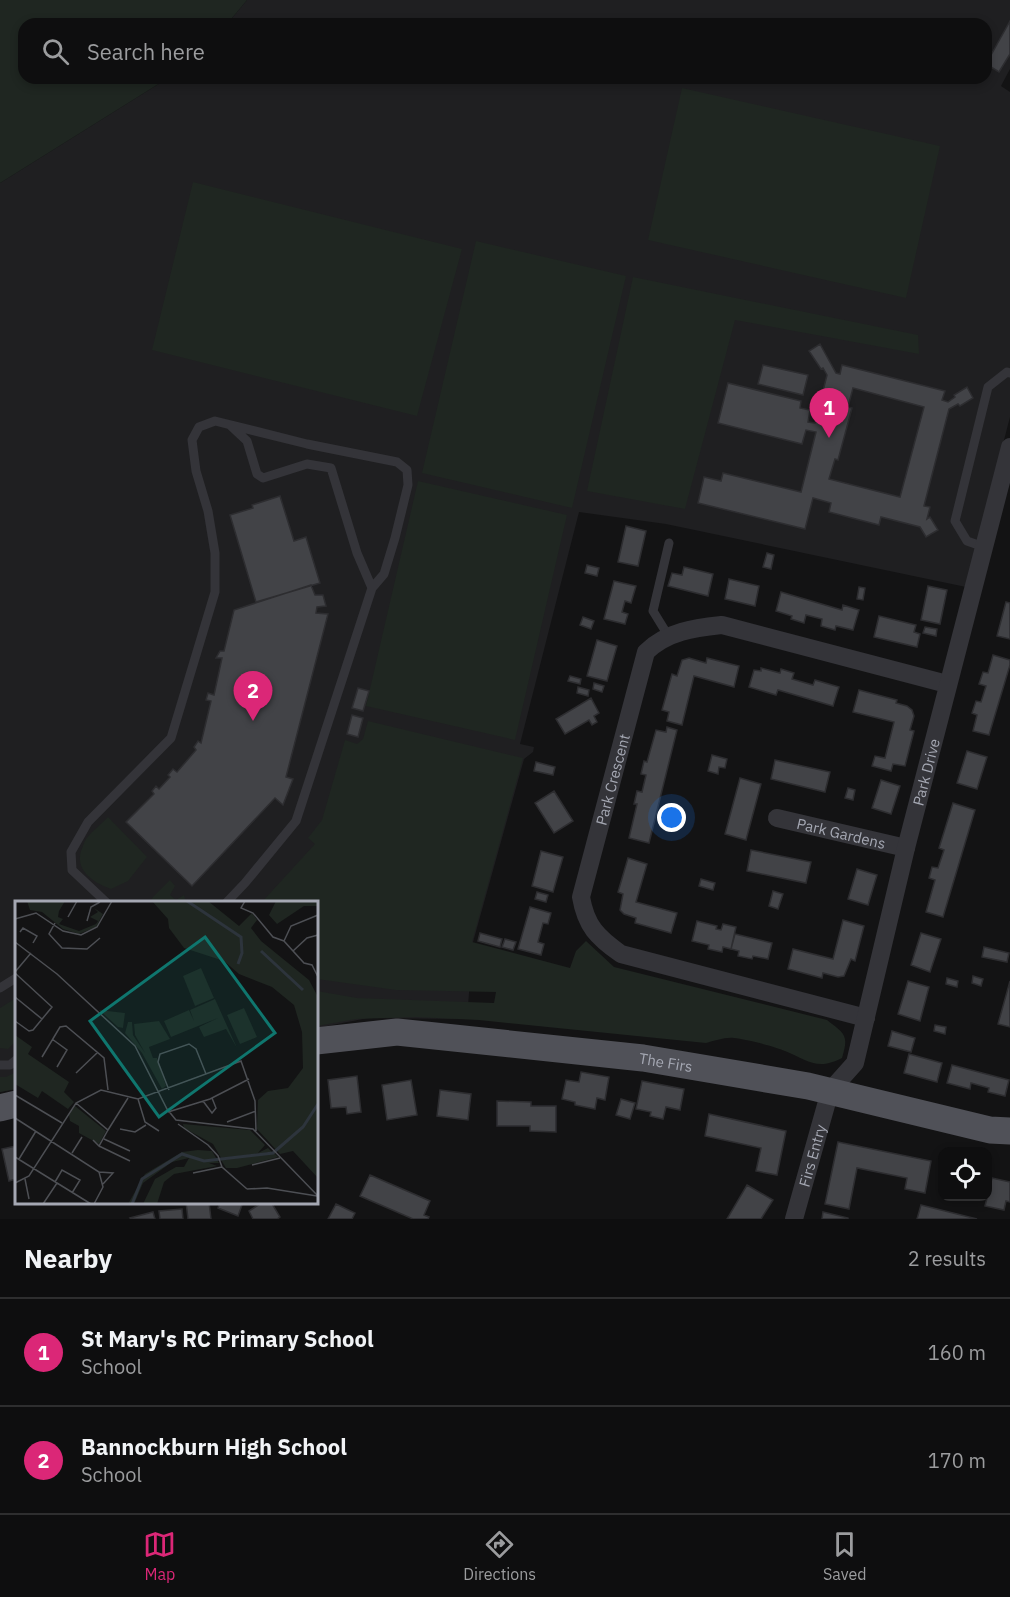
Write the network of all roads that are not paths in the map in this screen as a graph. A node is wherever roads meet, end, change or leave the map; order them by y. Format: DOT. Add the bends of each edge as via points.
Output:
graph roads {
  1 [pos="1010,373"];
  2 [pos="230,425"];
  3 [pos="1010,447"];
  4 [pos="669,543"];
  5 [pos="984,547"];
  6 [pos="372,588"];
  7 [pos="669,637"];
  8 [pos="947,684"];
  9 [pos="777,818"];
  10 [pos="906,848"];
  11 [pos="105,901"];
  12 [pos="228,901"];
  13 [pos="15,979"];
  14 [pos="0,988"];
  15 [pos="866,1018"];
  16 [pos="318,1041"];
  17 [pos="15,1061"];
  18 [pos="0,1065"];
  19 [pos="830,1091"];
  20 [pos="15,1104"];
  21 [pos="0,1108"];
  22 [pos="1010,1131"];
  23 [pos="794,1219"];
  1 -- 5 [label="lane" via="988,387 955,521 967,541"];
  2 -- 6 [label="lane" via="247,441 258,474 263,478 307,464 331,468"];
  2 -- 6 [label="lane" via="398,462 407,470 408,485 395,538 384,574"];
  2 -- 11 [label="lane" via="215,422 199,428 192,440 216,553 215,592 171,738 88,822 70,852 72,870"];
  3 -- 5 [label="street, Park Drive"];
  4 -- 7 [label="lane" via="653,611"];
  5 -- 8 [label="street, Park Drive"];
  6 -- 12 [label="lane" via="296,820"];
  7 -- 8 [label="street, Park Crescent" via="685,629 722,625"];
  7 -- 15 [label="street, Park Crescent" via="646,652 581,897 584,915 591,928 621,954"];
  8 -- 10 [label="street, Park Drive"];
  9 -- 10 [label="street, Park Gardens"];
  10 -- 15 [label="street, Park Drive"];
  13 -- 14 [label="lane"];
  15 -- 19 [label="street, Park Drive" via="855,1063"];
  16 -- 19 [label="main road, The Firs" via="397,1032 643,1058"];
  17 -- 18 [label="lane"];
  19 -- 22 [label="main road, The Firs" via="990,1130"];
  19 -- 23 [label="street, Firs Entry"];
  20 -- 21 [label="main road"];
}
